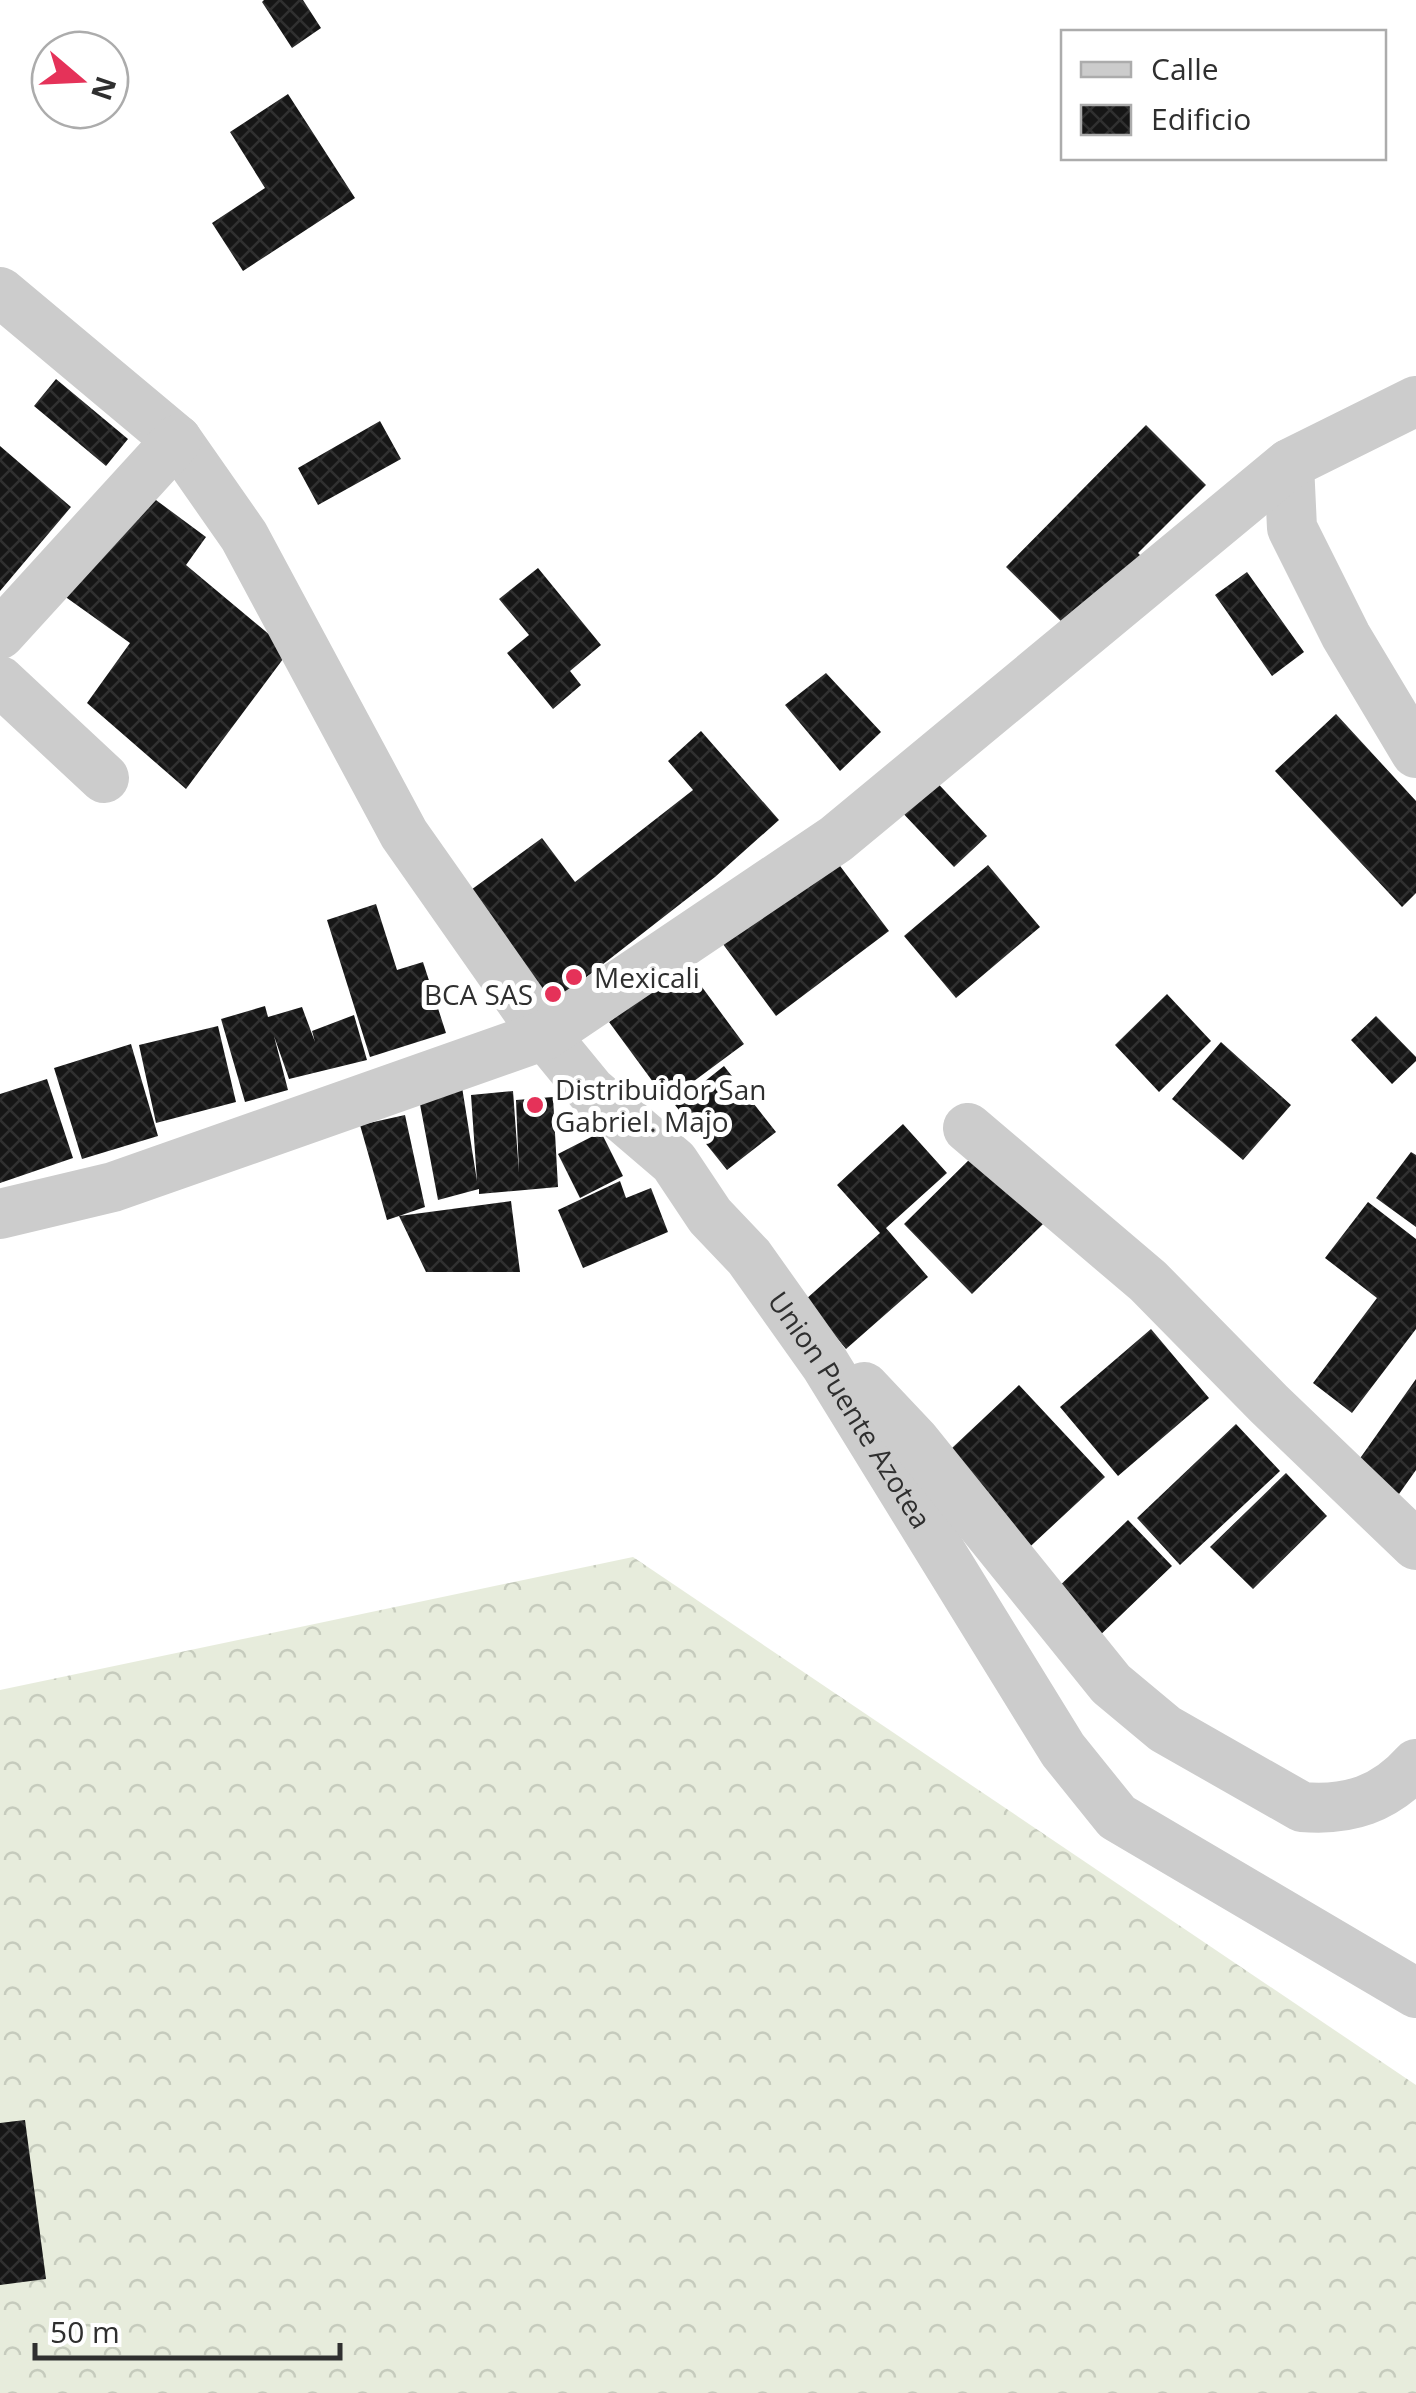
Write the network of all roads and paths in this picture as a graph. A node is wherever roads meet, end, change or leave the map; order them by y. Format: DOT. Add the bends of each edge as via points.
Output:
graph roads {
  1 [pos="0,292"];
  2 [pos="1416,401"];
  3 [pos="176,440"];
  4 [pos="1289,464"];
  5 [pos="0,634"];
  6 [pos="0,681"];
  7 [pos="1416,753"];
  8 [pos="104,778"];
  9 [pos="545,1035"];
  10 [pos="968,1128"];
  11 [pos="0,1214"];
  12 [pos="825,1364"];
  13 [pos="1416,1546"];
  14 [pos="1416,1764"];
  15 [pos="1416,1993"];
  1 -- 3 [label="street, Union Puente Azotea"];
  2 -- 4 [label="street"];
  3 -- 5 [label="street"];
  3 -- 9 [label="street, Union Puente Azotea" via="244,536 404,834"];
  4 -- 7 [label="street" via="1292,528"];
  4 -- 9 [label="street" via="836,839"];
  6 -- 8 [label="street"];
  9 -- 11 [label="street" via="113,1187"];
  9 -- 12 [label="street, Union Puente Azotea" via="591,1091 674,1162"];
  10 -- 13 [label="street" via="1148,1282"];
  12 -- 14 [label="street" via="844,1364 915,1441 1110,1684 1165,1729 1302,1807 1340,1808 1374,1798"];
  12 -- 15 [label="street, Union Puente Azotea" via="1064,1750 1117,1817"];
}
